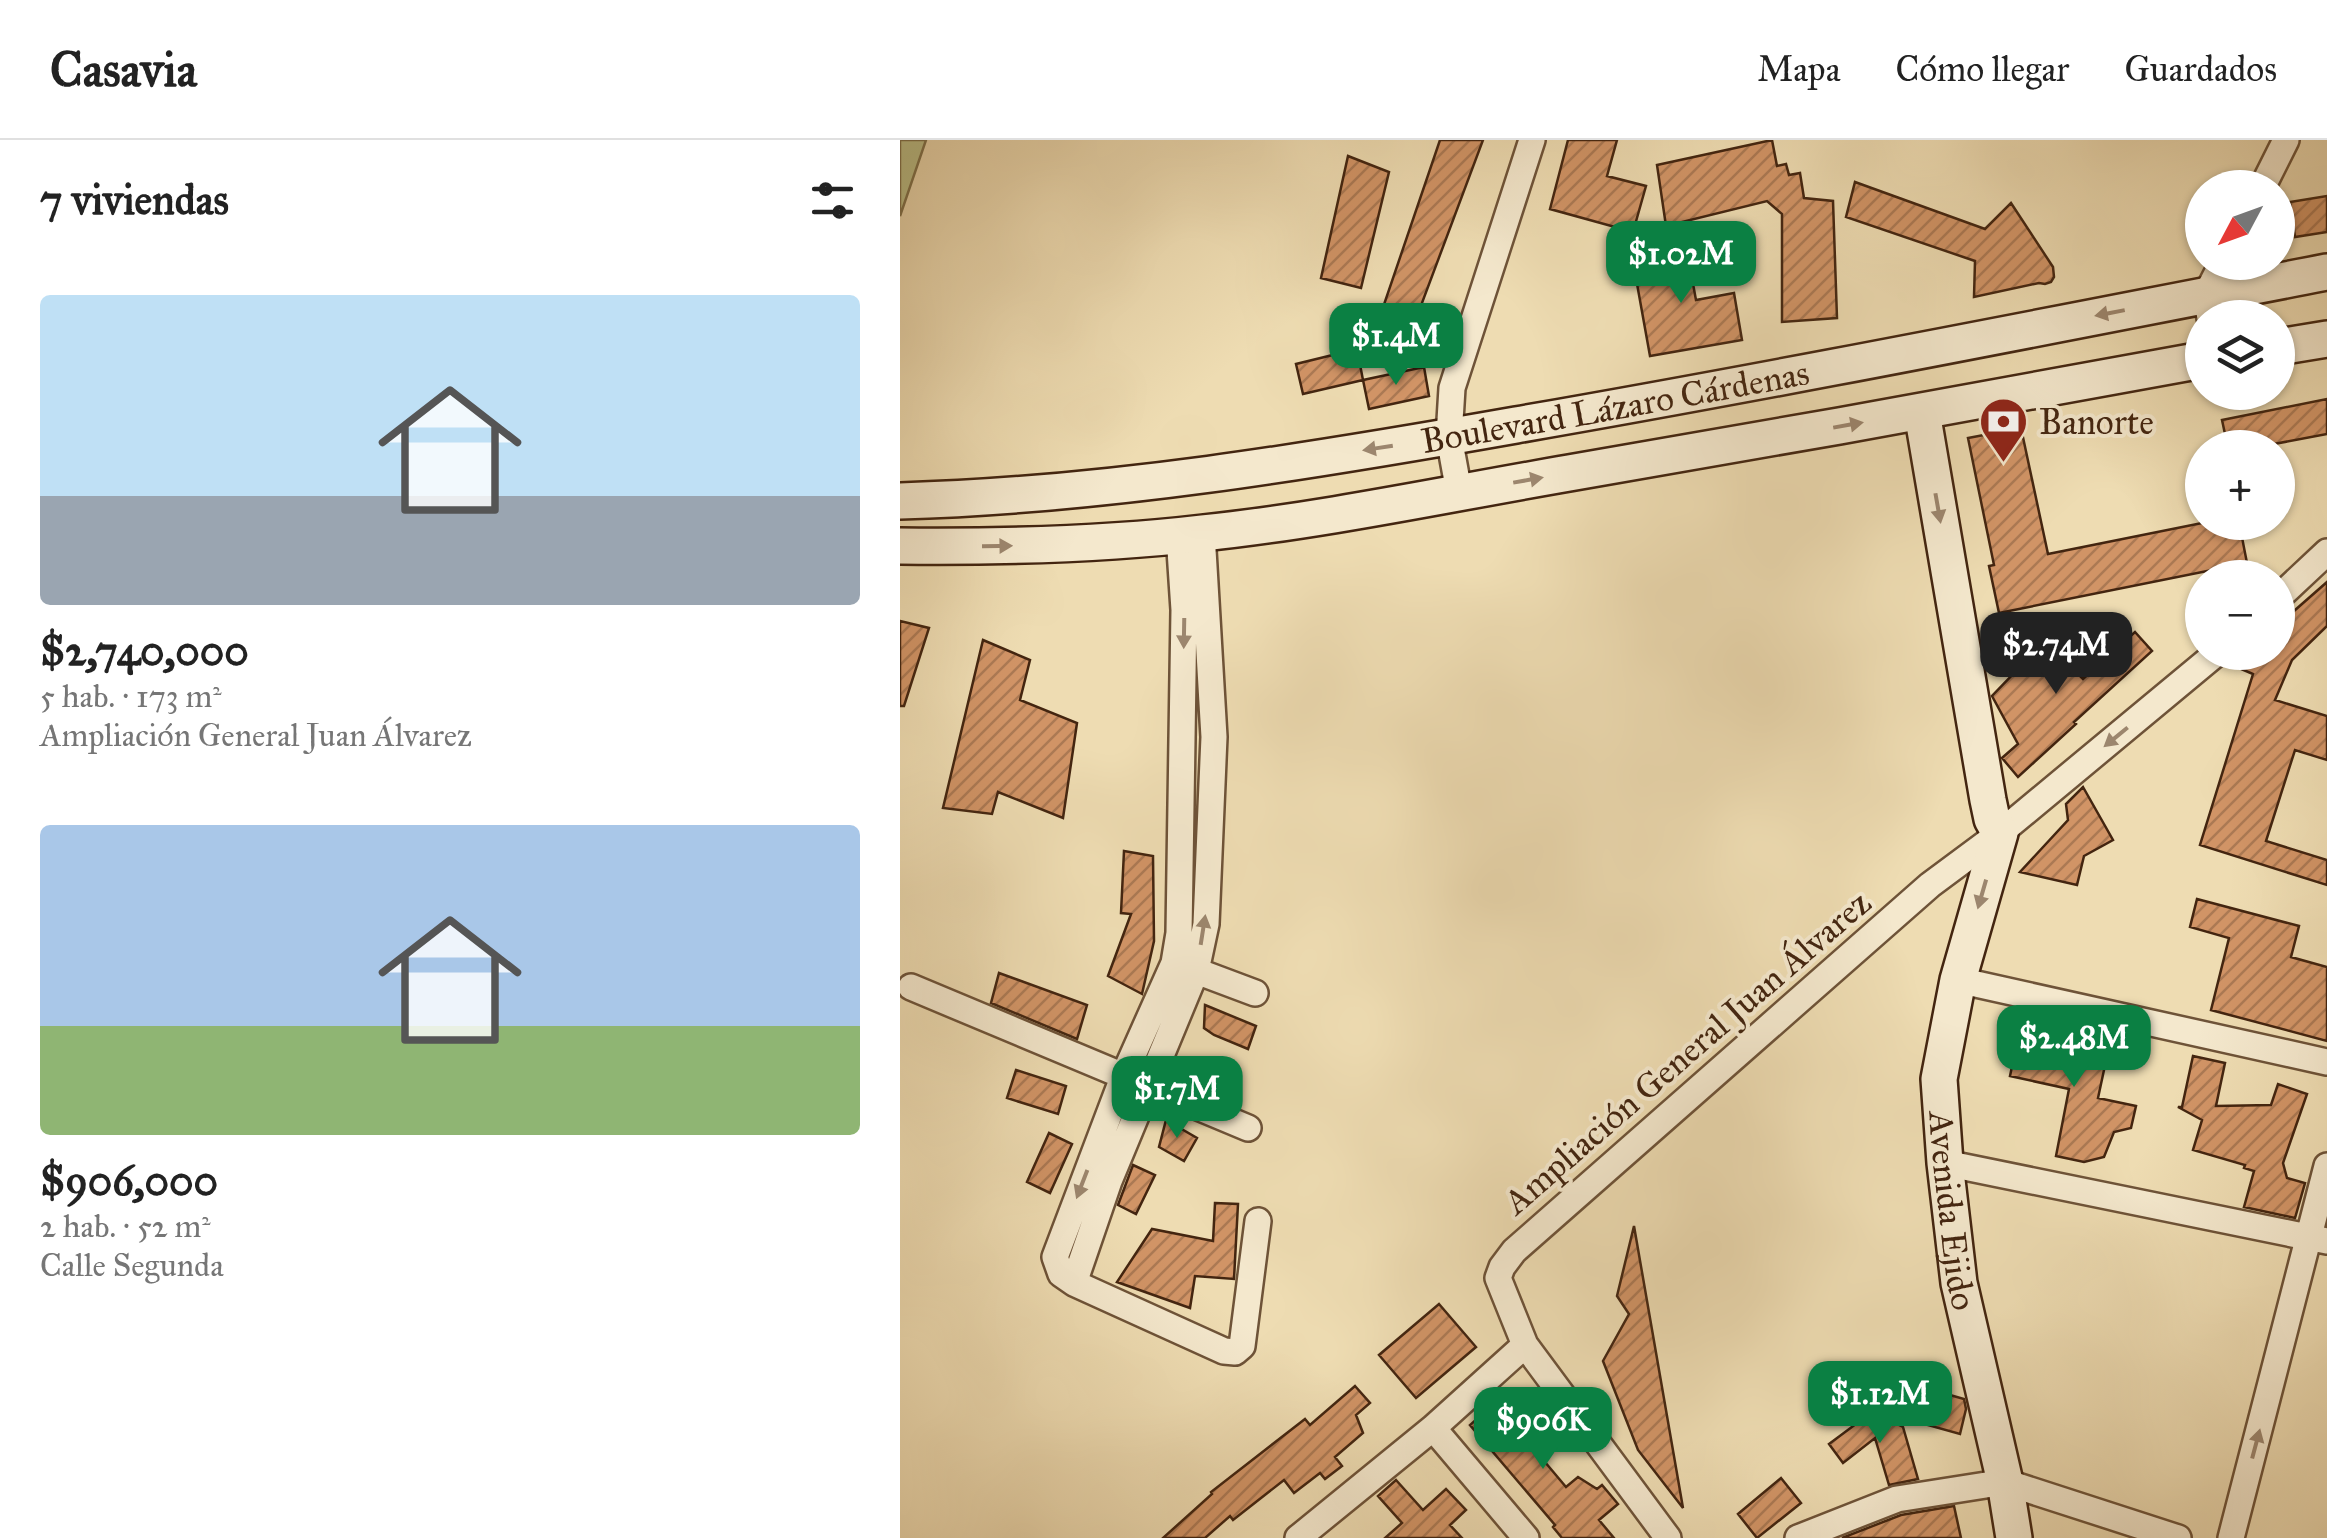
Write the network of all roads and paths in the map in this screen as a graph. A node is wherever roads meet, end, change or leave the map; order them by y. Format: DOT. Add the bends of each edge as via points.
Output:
graph roads {
  1 [pos="1532,140"];
  2 [pos="2286,140"];
  3 [pos="2271,170"];
  4 [pos="2327,272"];
  5 [pos="2229,300"];
  6 [pos="2185,310"];
  7 [pos="2327,339"];
  8 [pos="2295,344"];
  9 [pos="2185,363"];
  10 [pos="1922,412"];
  11 [pos="1449,437"];
  12 [pos="1189,478"];
  13 [pos="900,479"];
  14 [pos="1459,492"];
  15 [pos="900,501"];
  16 [pos="1191,534"];
  17 [pos="900,546"];
  18 [pos="2327,552"];
  19 [pos="2295,582"];
  20 [pos="2196,670"];
  21 [pos="2000,833"];
  22 [pos="1184,967"];
  23 [pos="1958,980"];
  24 [pos="911,986"];
  25 [pos="1255,993"];
  26 [pos="2327,1062"];
  27 [pos="1124,1075"];
  28 [pos="1149,1085"];
  29 [pos="1248,1128"];
  30 [pos="1945,1163"];
  31 [pos="2327,1166"];
  32 [pos="1258,1220"];
  33 [pos="2318,1239"];
  34 [pos="1074,1283"];
  35 [pos="1525,1344"];
  36 [pos="1433,1428"];
  37 [pos="2005,1482"];
  38 [pos="1827,1532"];
  39 [pos="1298,1538"];
  40 [pos="1526,1538"];
  41 [pos="1668,1538"];
  42 [pos="1798,1538"];
  43 [pos="2014,1538"];
  44 [pos="2178,1538"];
  45 [pos="2231,1538"];
  1 -- 11 [label="street" via="1452,388"];
  2 -- 3 [label="street"];
  4 -- 5 [label="main road, Boulevard Lázaro Cárdenas"];
  6 -- 11 [label="main road, Boulevard Lázaro Cárdenas, one-way"];
  7 -- 8 [label="main road"];
  9 -- 10 [label="main road, Boulevard Lázaro Cárdenas"];
  14 -- 10 [label="main road, Boulevard Lázaro Cárdenas, one-way"];
  10 -- 21 [label="main road, one-way" via="1988,800"];
  11 -- 12 [label="main road, Boulevard Lázaro Cárdenas, one-way"];
  11 -- 14 [label="street"];
  12 -- 13 [label="main road"];
  12 -- 15 [label="main road, Boulevard Lázaro Cárdenas"];
  14 -- 16 [label="main road, Boulevard Lázaro Cárdenas"];
  17 -- 16 [label="main road, Boulevard Lázaro Cárdenas, one-way" via="1073,544"];
  16 -- 22 [label="street" via="1184,610"];
  18 -- 19 [label="street"];
  20 -- 21 [label="street, Ampliación General Juan Álvarez, one-way"];
  21 -- 23 [label="main road, Avenida Ejido, one-way"];
  21 -- 35 [label="street, Ampliación General Juan Álvarez" via="1930,885 1514,1251 1498,1278"];
  22 -- 25 [label="street"];
  22 -- 27 [label="street"];
  22 -- 28 [label="street"];
  23 -- 26 [label="street"];
  23 -- 30 [label="main road, Avenida Ejido" via="1939,1079"];
  24 -- 27 [label="street"];
  27 -- 28 [label="street"];
  27 -- 34 [label="street, one-way" via="1054,1256"];
  28 -- 29 [label="street"];
  28 -- 34 [label="street"];
  30 -- 33 [label="street"];
  30 -- 37 [label="main road, Avenida Ejido" via="1959,1283"];
  31 -- 33 [label="street"];
  32 -- 34 [label="street" via="1242,1346 1235,1352"];
  45 -- 33 [label="street, one-way"];
  35 -- 36 [label="street"];
  35 -- 41 [label="street"];
  36 -- 39 [label="street"];
  36 -- 40 [label="street"];
  37 -- 38 [label="street" via="1897,1499"];
  37 -- 43 [label="main road, Avenida Ejido"];
  37 -- 44 [label="street"];
  38 -- 42 [label="street"];
}
